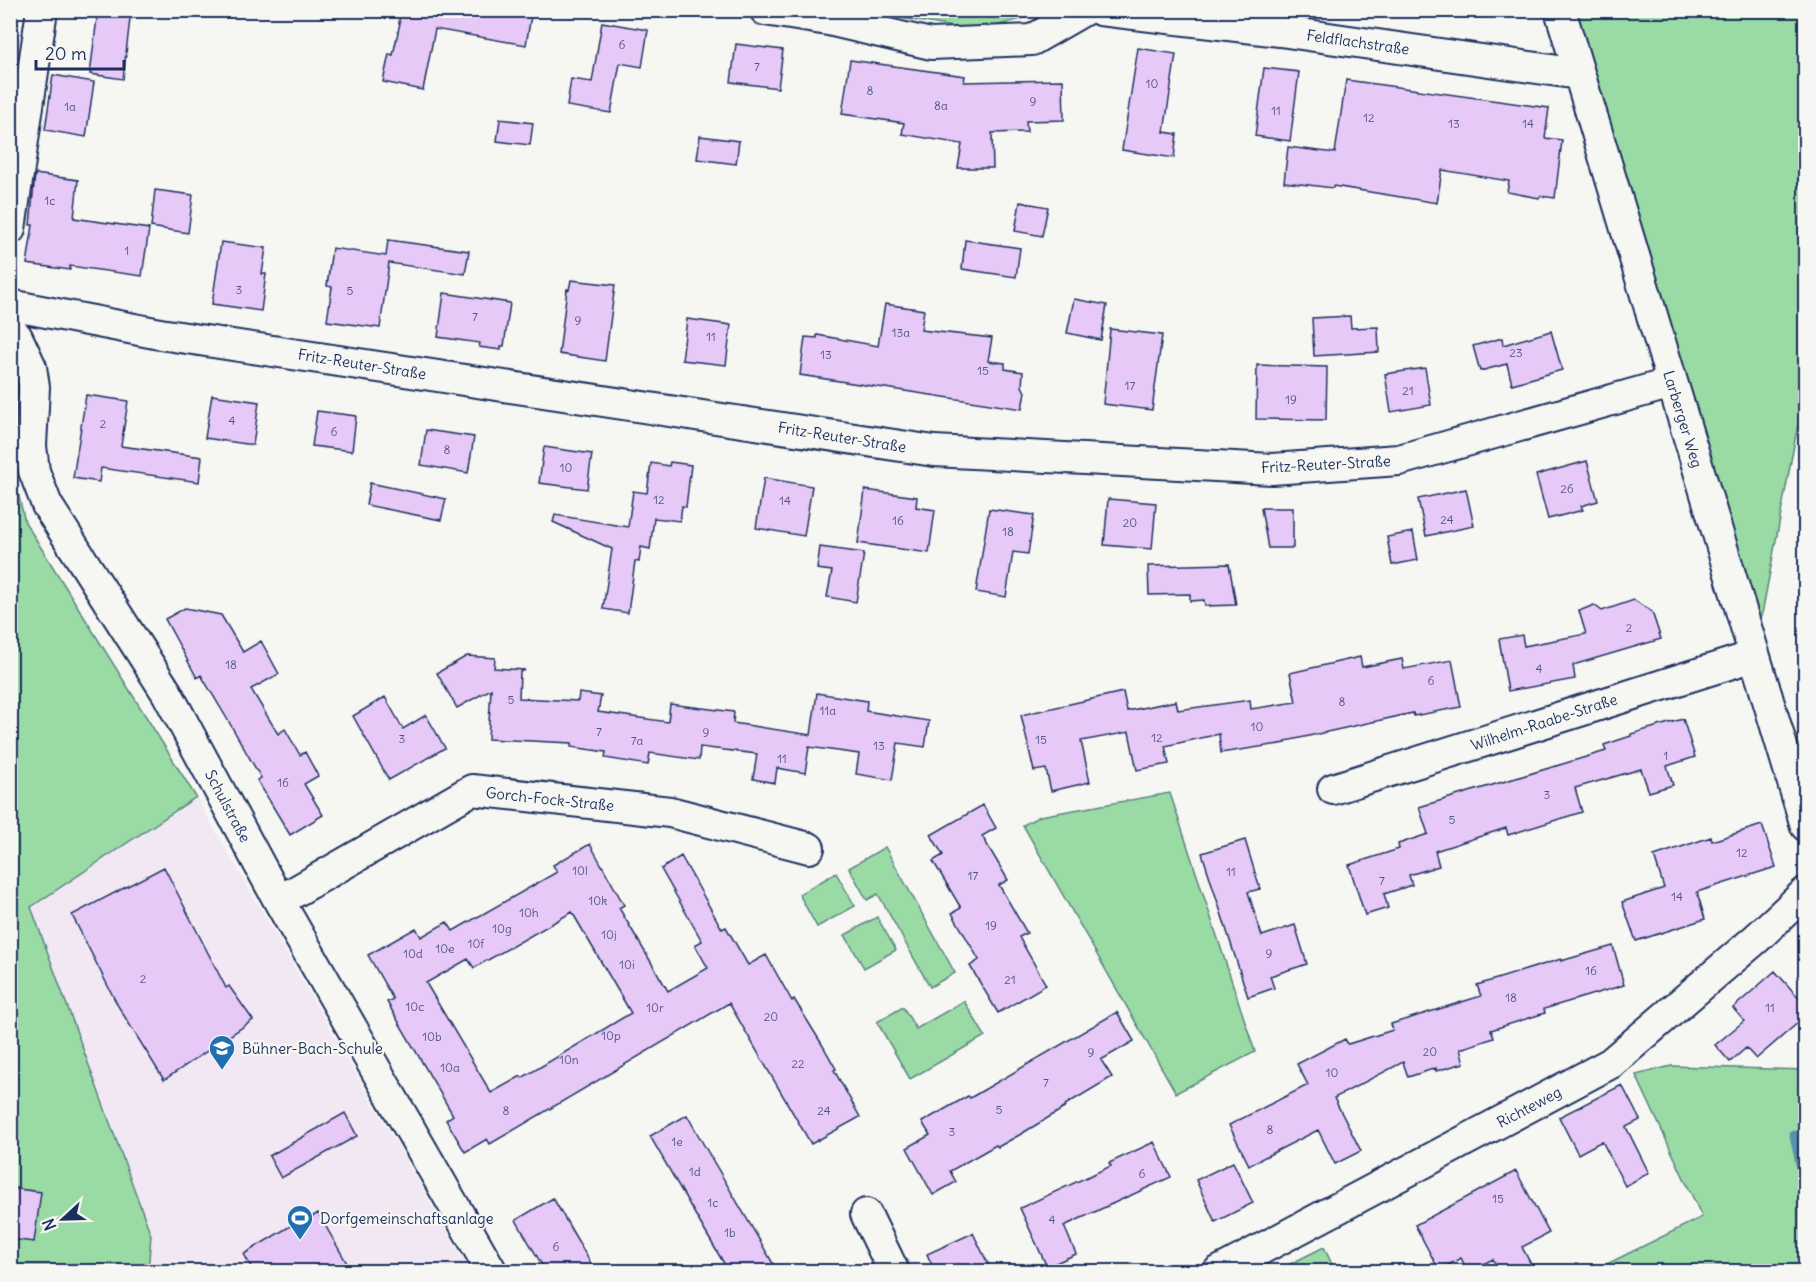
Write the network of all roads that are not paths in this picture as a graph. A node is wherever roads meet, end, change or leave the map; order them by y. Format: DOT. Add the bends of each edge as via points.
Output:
graph roads {
  1 [pos="42,10"];
  2 [pos="765,10"];
  3 [pos="1084,10"];
  4 [pos="1100,10"];
  5 [pos="1560,10"];
  6 [pos="830,15"];
  7 [pos="1283,21"];
  8 [pos="1579,74"];
  9 [pos="10,229"];
  10 [pos="10,305"];
  11 [pos="10,329"];
  12 [pos="1672,383"];
  13 [pos="1754,656"];
  14 [pos="1333,789"];
  15 [pos="1806,826"];
  16 [pos="809,848"];
  17 [pos="1806,892"];
  18 [pos="279,902"];
  19 [pos="866,1214"];
  20 [pos="492,1272"];
  21 [pos="894,1272"];
  22 [pos="1218,1272"];
  1 -- 9 [label="street"];
  2 -- 6 [label="street"];
  3 -- 6 [label="street" via="1032,40 931,44"];
  4 -- 7 [label="street, Feldflachstraße"];
  5 -- 8 [label="street, Larberger Weg"];
  7 -- 8 [label="street, Feldflachstraße"];
  8 -- 12 [label="street, Larberger Weg"];
  10 -- 12 [label="street, Fritz-Reuter-Straße" via="160,334 934,451 1272,469 1399,460"];
  11 -- 18 [label="street, Schulstraße" via="31,367 32,454 47,505 167,693"];
  12 -- 13 [label="street, Larberger Weg"];
  13 -- 14 [label="street, Wilhelm-Raabe-Straße"];
  13 -- 15 [label="street, Larberger Weg"];
  16 -- 18 [label="street, Gorch-Fock-Straße" via="670,812 472,790"];
  17 -- 22 [label="street, Richteweg" via="1611,1063"];
  18 -- 20 [label="street, Schulstraße"];
  19 -- 21 [label="street"];
}
